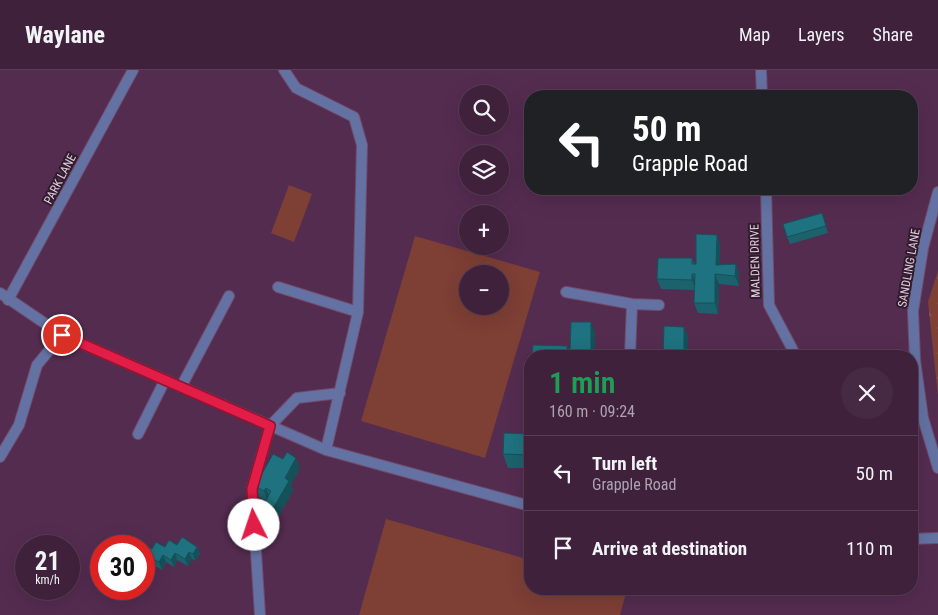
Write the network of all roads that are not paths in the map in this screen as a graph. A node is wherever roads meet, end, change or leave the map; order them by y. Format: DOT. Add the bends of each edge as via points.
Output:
graph roads {
  1 [pos="133,70"];
  2 [pos="284,70"];
  3 [pos="761,70"];
  4 [pos="762,90"];
  5 [pos="938,192"];
  6 [pos="766,195"];
  7 [pos="278,288"];
  8 [pos="566,292"];
  9 [pos="0,293"];
  10 [pos="229,296"];
  11 [pos="8,300"];
  12 [pos="632,304"];
  13 [pos="659,305"];
  14 [pos="358,312"];
  15 [pos="62,335"];
  16 [pos="630,350"];
  17 [pos="793,350"];
  18 [pos="915,350"];
  19 [pos="165,380"];
  20 [pos="918,382"];
  21 [pos="180,387"];
  22 [pos="340,393"];
  23 [pos="270,426"];
  24 [pos="138,434"];
  25 [pos="326,450"];
  26 [pos="0,457"];
  27 [pos="938,468"];
  28 [pos="524,504"];
  29 [pos="937,538"];
  30 [pos="918,539"];
  31 [pos="260,615"];
  1 -- 11 [label="street, PARK LANE"];
  2 -- 14 [label="street" via="296,88 354,117 362,145"];
  3 -- 4 [label="street"];
  5 -- 18 [label="street, SANDLING LANE" via="922,248 913,311"];
  6 -- 17 [label="street, MALDEN DRIVE" via="769,305"];
  7 -- 14 [label="street"];
  8 -- 12 [label="street"];
  9 -- 11 [label="street"];
  10 -- 21 [label="street"];
  11 -- 15 [label="street"];
  12 -- 13 [label="street"];
  12 -- 16 [label="street"];
  14 -- 22 [label="street"];
  15 -- 19 [label="street"];
  15 -- 26 [label="street" via="37,365 20,424"];
  19 -- 21 [label="street"];
  19 -- 24 [label="street"];
  20 -- 27 [label="street, SANDLING LANE" via="923,418"];
  21 -- 23 [label="street"];
  22 -- 23 [label="street" via="297,398"];
  22 -- 25 [label="street"];
  23 -- 25 [label="street"];
  23 -- 31 [label="street" via="252,489"];
  25 -- 28 [label="street"];
  29 -- 30 [label="street"];
}
